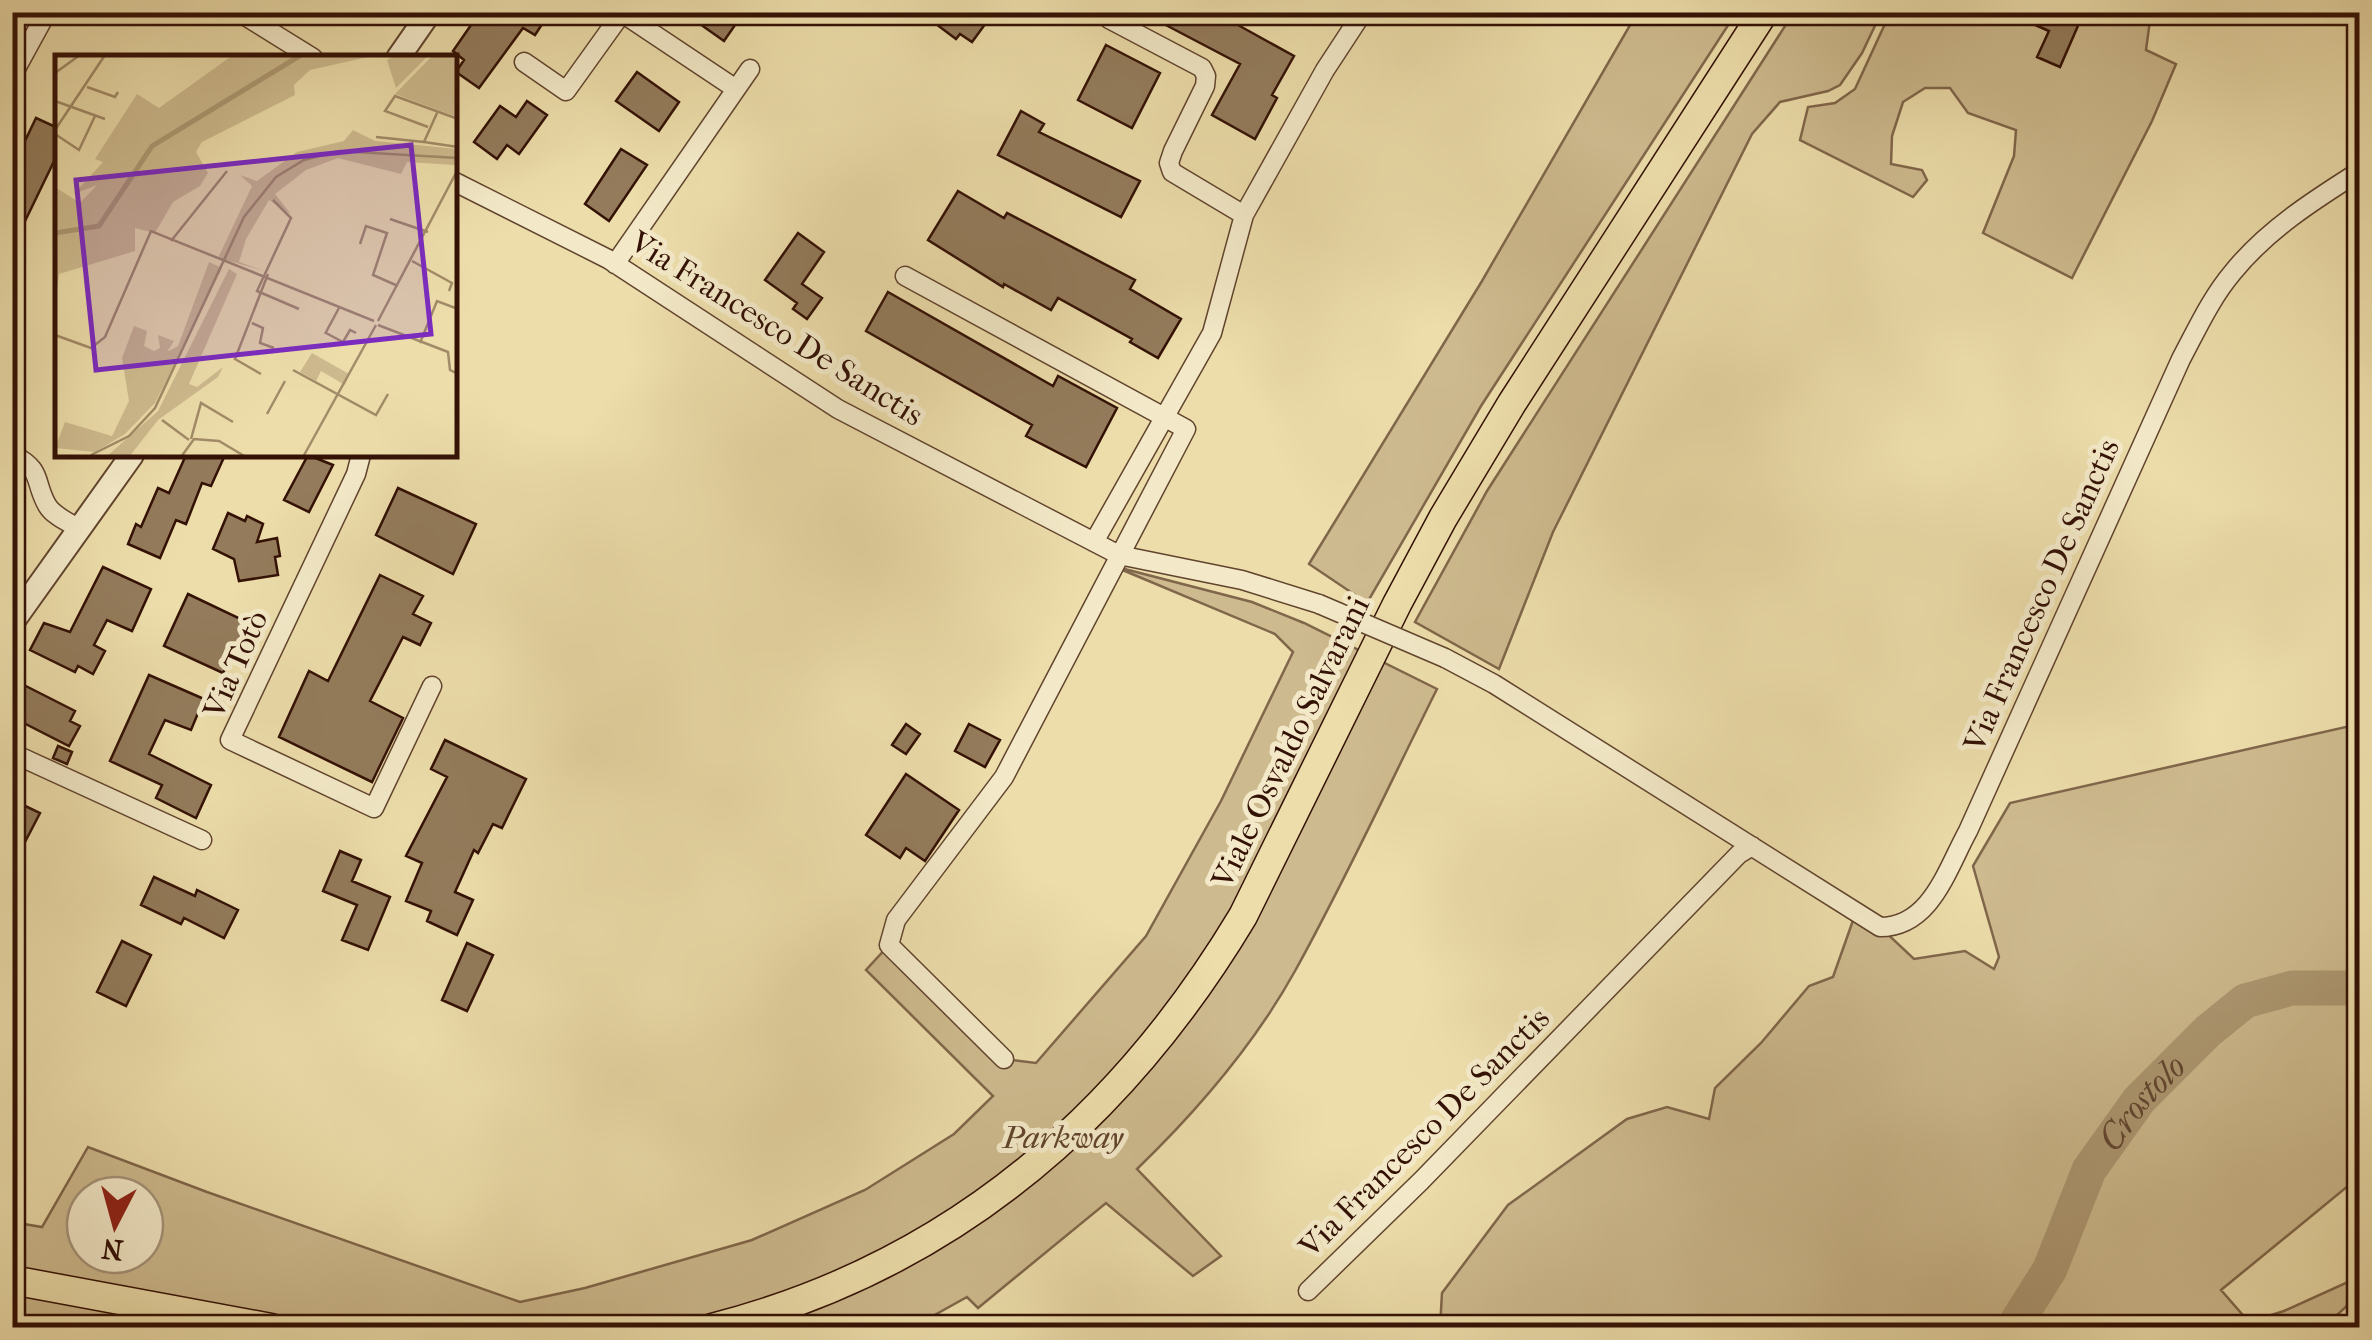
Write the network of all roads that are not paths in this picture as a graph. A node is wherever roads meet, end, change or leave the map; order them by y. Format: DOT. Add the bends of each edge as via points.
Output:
graph roads {
  1 [pos="46,12"];
  2 [pos="239,12"];
  3 [pos="430,12"];
  4 [pos="1363,12"];
  5 [pos="1764,12"];
  6 [pos="622,13"];
  7 [pos="1108,19"];
  8 [pos="308,55"];
  9 [pos="400,55"];
  10 [pos="524,62"];
  11 [pos="750,69"];
  12 [pos="12,76"];
  13 [pos="736,89"];
  14 [pos="2360,171"];
  15 [pos="458,184"];
  16 [pos="1244,215"];
  17 [pos="615,264"];
  18 [pos="906,276"];
  19 [pos="1164,417"];
  20 [pos="12,454"];
  21 [pos="130,458"];
  22 [pos="360,458"];
  23 [pos="80,529"];
  24 [pos="1094,542"];
  25 [pos="1119,555"];
  26 [pos="12,623"];
  27 [pos="432,686"];
  28 [pos="12,753"];
  29 [pos="202,840"];
  30 [pos="1752,846"];
  31 [pos="1004,1059"];
  32 [pos="12,1280"];
  33 [pos="1308,1291"];
  34 [pos="271,1328"];
  35 [pos="712,1328"];
  1 -- 12 [label="street"];
  2 -- 8 [label="street"];
  3 -- 9 [label="street"];
  4 -- 16 [label="street"];
  5 -- 35 [label="main road, Viale Osvaldo Salvarani" via="1474,464 1243,916 1160,1038 1050,1154 966,1216 807,1298"];
  6 -- 10 [label="street" via="566,90"];
  6 -- 13 [label="street"];
  7 -- 16 [label="street" via="1202,68 1205,86 1169,163 1172,172"];
  11 -- 13 [label="street"];
  13 -- 17 [label="street"];
  14 -- 30 [label="street, Via Francesco De Sanctis" via="2270,235 2213,299 1968,830 1916,918 1880,928"];
  15 -- 17 [label="street, Via Francesco De Sanctis"];
  16 -- 19 [label="street" via="1212,334"];
  17 -- 24 [label="street, Via Francesco De Sanctis" via="838,409"];
  18 -- 19 [label="street"];
  19 -- 24 [label="street"];
  19 -- 25 [label="street" via="1186,429"];
  20 -- 23 [label="street" via="37,472 50,510"];
  21 -- 23 [label="street"];
  22 -- 27 [label="street, Via Totò" via="230,740 374,808"];
  23 -- 26 [label="street"];
  24 -- 25 [label="street, Via Francesco De Sanctis"];
  25 -- 30 [label="street, Via Francesco De Sanctis, bridge" via="1319,604 1445,658"];
  25 -- 31 [label="street" via="1004,777 896,920 889,945"];
  28 -- 29 [label="street"];
  30 -- 33 [label="street, Via Francesco De Sanctis"];
  32 -- 34 [label="main road"];
}
